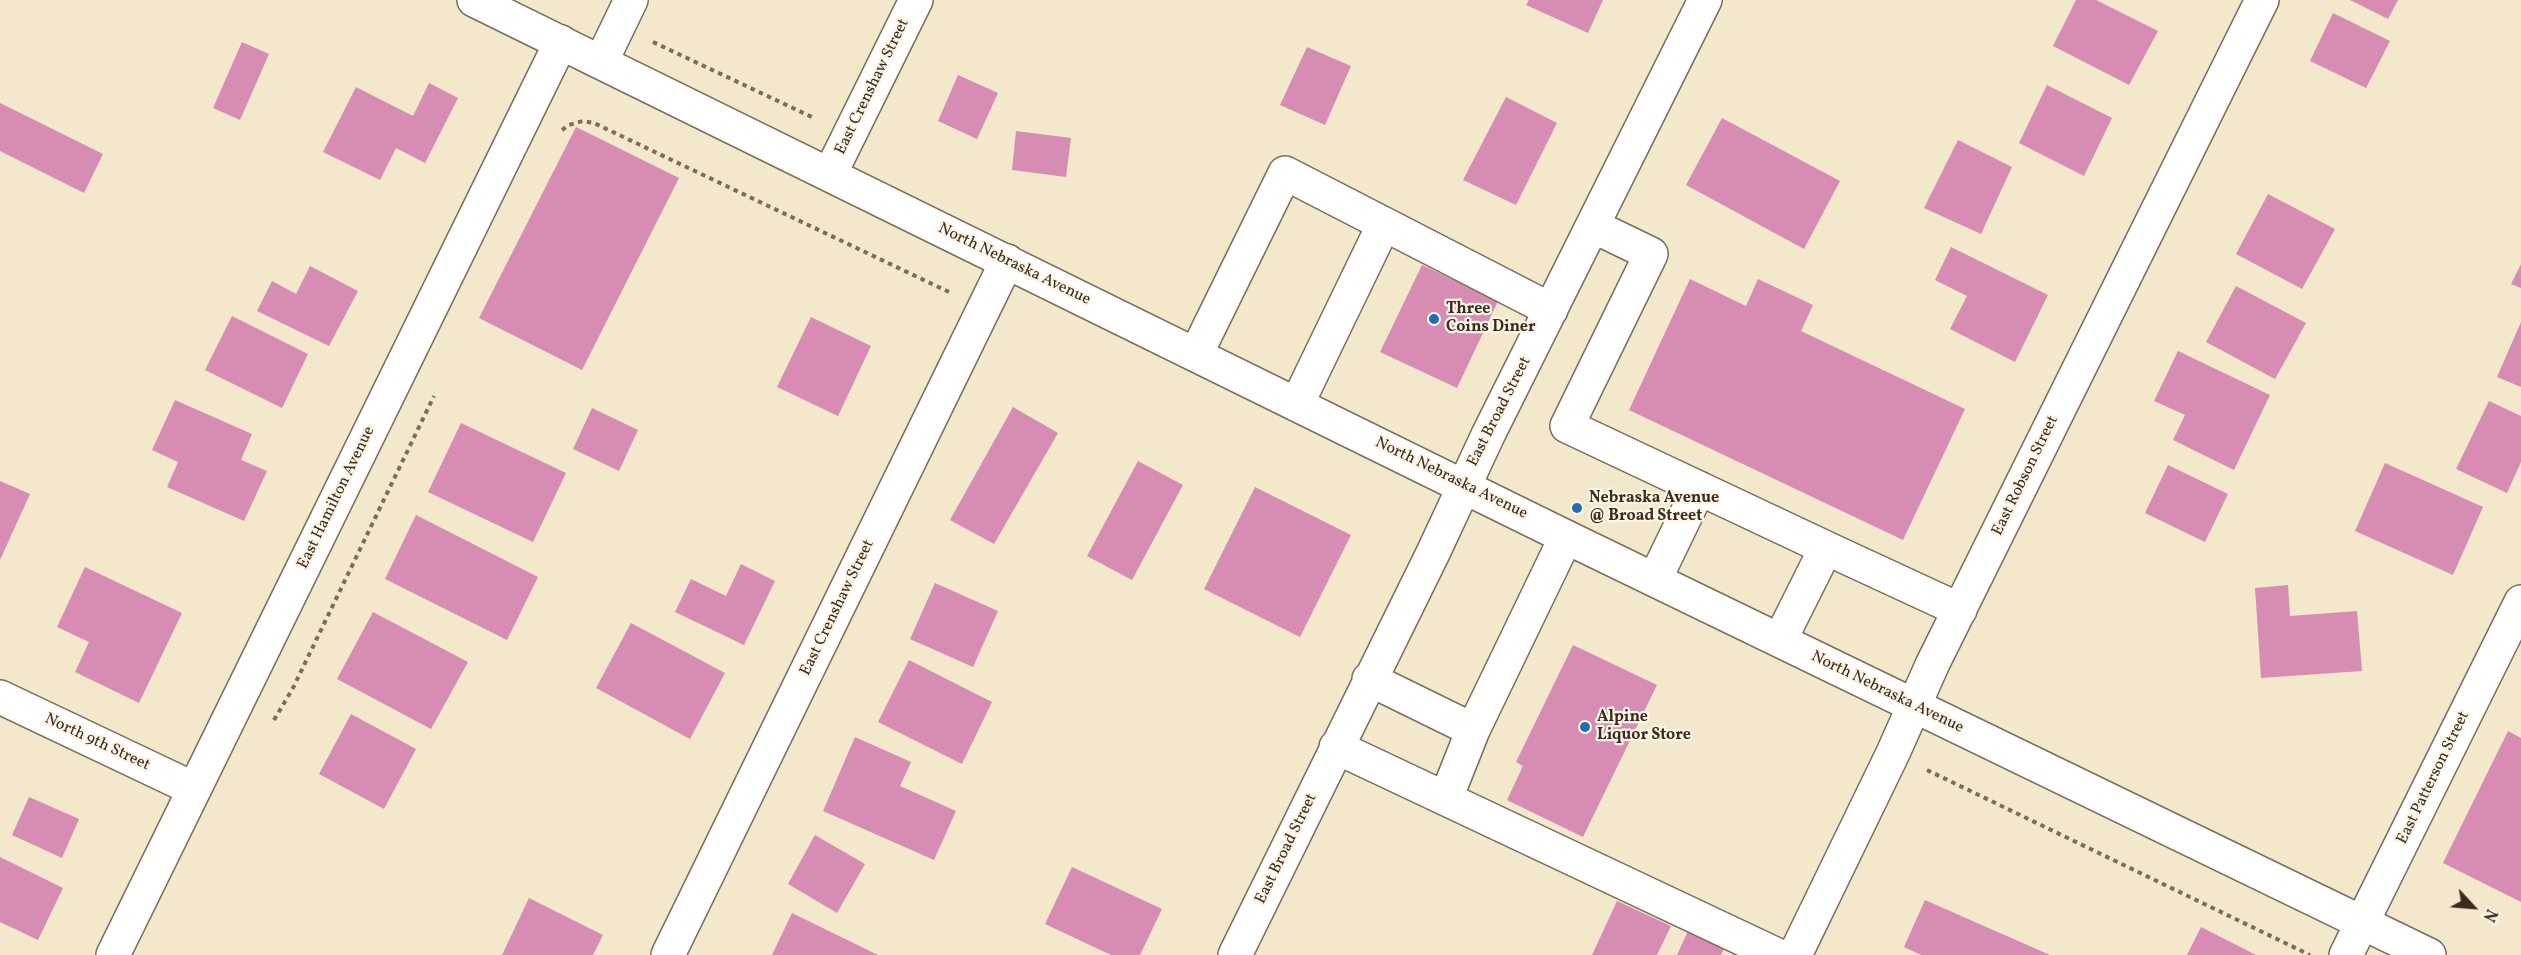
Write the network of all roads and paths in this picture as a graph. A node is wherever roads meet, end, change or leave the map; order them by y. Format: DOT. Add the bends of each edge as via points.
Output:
graph roads {
  1 [pos="474,0"];
  2 [pos="916,0"];
  3 [pos="1705,0"];
  4 [pos="2262,0"];
  5 [pos="624,13"];
  6 [pos="561,42"];
  7 [pos="601,62"];
  8 [pos="569,125"];
  9 [pos="850,136"];
  10 [pos="830,174"];
  11 [pos="1384,224"];
  12 [pos="1593,226"];
  13 [pos="1007,261"];
  14 [pos="985,309"];
  15 [pos="1551,310"];
  16 [pos="1196,354"];
  17 [pos="1297,404"];
  18 [pos="1463,485"];
  19 [pos="1699,488"];
  20 [pos="1566,537"];
  21 [pos="1826,549"];
  22 [pos="1654,579"];
  23 [pos="2521,602"];
  24 [pos="1960,610"];
  25 [pos="1780,640"];
  26 [pos="1370,679"];
  27 [pos="0,697"];
  28 [pos="1912,705"];
  29 [pos="1473,730"];
  30 [pos="1336,747"];
  31 [pos="1893,753"];
  32 [pos="194,789"];
  33 [pos="1446,798"];
  34 [pos="2362,923"];
  35 [pos="113,955"];
  36 [pos="668,955"];
  37 [pos="1235,955"];
  38 [pos="1777,955"];
  39 [pos="1795,955"];
  40 [pos="2310,955"];
  41 [pos="2346,955"];
  42 [pos="2429,955"];
  1 -- 6 [label="street, North Nebraska Avenue"];
  2 -- 9 [label="street, East Crenshaw Street"];
  3 -- 12 [label="street, East Broad Street"];
  4 -- 24 [label="street, East Robson Street"];
  5 -- 7 [label="street"];
  5 -- 9 [label="path"];
  6 -- 7 [label="street, North Nebraska Avenue"];
  6 -- 32 [label="street, East Hamilton Avenue"];
  7 -- 10 [label="street, North Nebraska Avenue"];
  8 -- 14 [label="path" via="594,123"];
  9 -- 10 [label="street, East Crenshaw Street"];
  10 -- 13 [label="street, North Nebraska Avenue"];
  11 -- 15 [label="street"];
  11 -- 16 [label="street" via="1285,173"];
  11 -- 17 [label="street"];
  12 -- 15 [label="street, East Broad Street"];
  12 -- 19 [label="street" via="1651,254 1567,426"];
  13 -- 14 [label="street, East Crenshaw Street"];
  13 -- 16 [label="street, North Nebraska Avenue"];
  14 -- 36 [label="street, East Crenshaw Street"];
  15 -- 18 [label="street, East Broad Street"];
  16 -- 17 [label="street, North Nebraska Avenue"];
  17 -- 18 [label="street, North Nebraska Avenue"];
  18 -- 20 [label="street, North Nebraska Avenue"];
  18 -- 26 [label="street, East Broad Street"];
  19 -- 21 [label="street"];
  19 -- 22 [label="street"];
  20 -- 22 [label="street, North Nebraska Avenue"];
  20 -- 29 [label="street"];
  21 -- 24 [label="street"];
  21 -- 25 [label="street"];
  22 -- 25 [label="street, North Nebraska Avenue"];
  23 -- 34 [label="street, East Patterson Street"];
  24 -- 28 [label="street, East Robson Street"];
  25 -- 28 [label="street, North Nebraska Avenue"];
  26 -- 29 [label="street"];
  26 -- 30 [label="street, East Broad Street"];
  27 -- 32 [label="street, North 9th Street"];
  28 -- 31 [label="street, East Robson Street"];
  28 -- 34 [label="street, North Nebraska Avenue"];
  29 -- 33 [label="street"];
  30 -- 33 [label="street"];
  30 -- 37 [label="street, East Broad Street"];
  31 -- 39 [label="street, East Robson Street"];
  31 -- 40 [label="path"];
  32 -- 35 [label="street, East Hamilton Avenue"];
  33 -- 38 [label="street"];
  34 -- 41 [label="street, East Patterson Street"];
  34 -- 42 [label="street, North Nebraska Avenue"];
}
